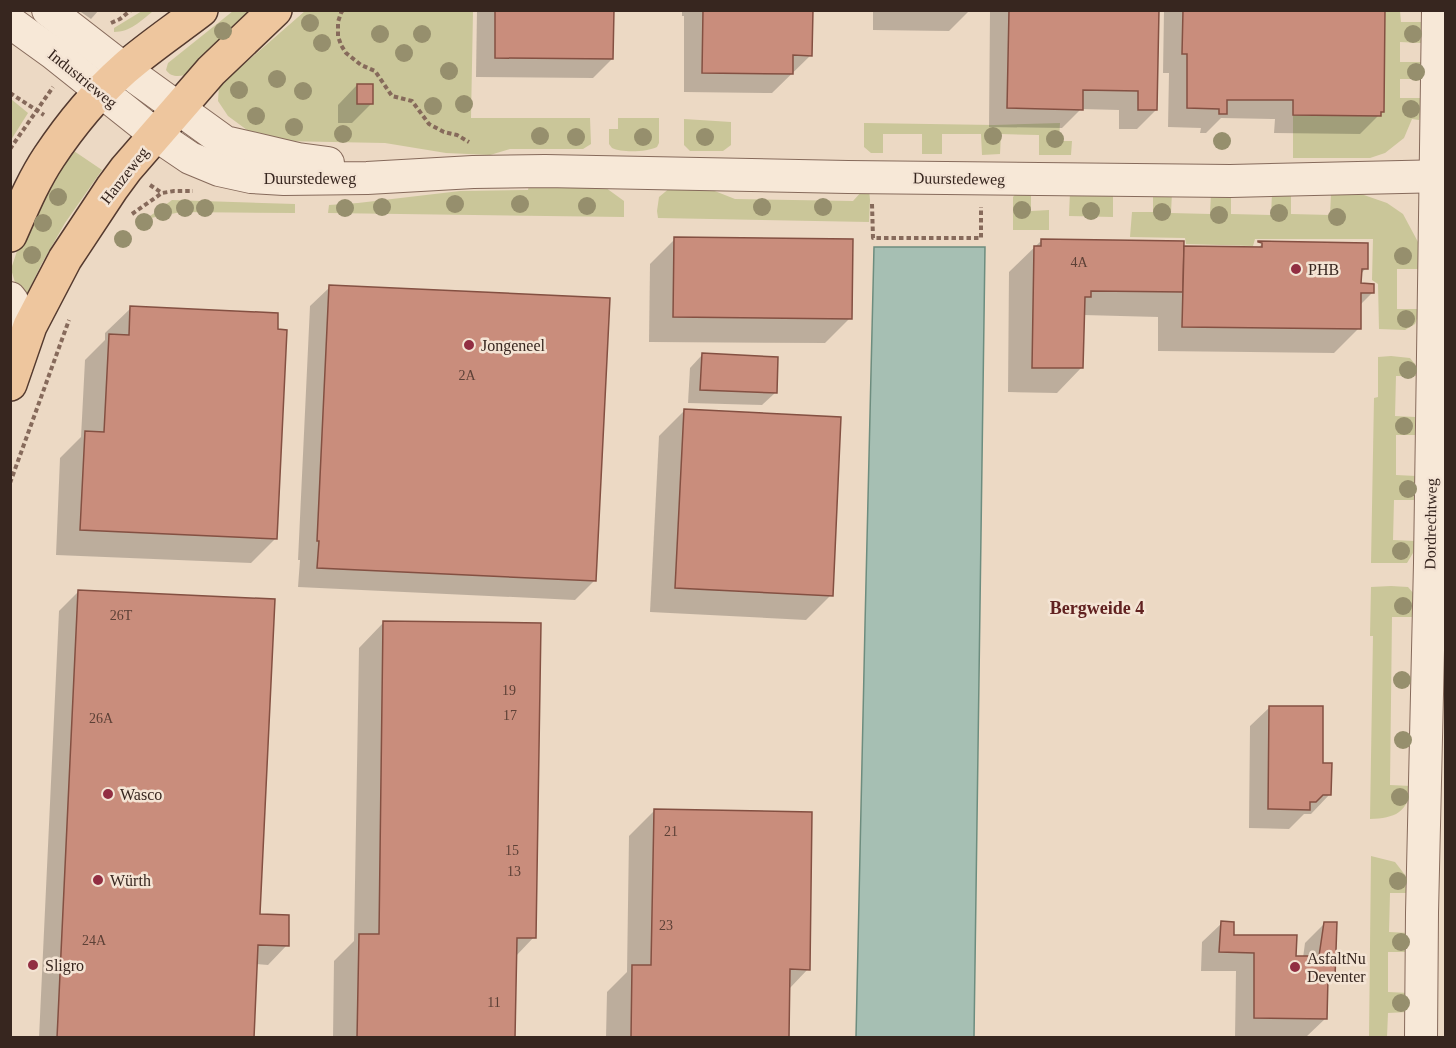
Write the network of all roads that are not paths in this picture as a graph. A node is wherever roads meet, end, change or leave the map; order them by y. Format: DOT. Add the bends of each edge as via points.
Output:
graph roads {
  1 [pos="48,10"];
  2 [pos="201,10"];
  3 [pos="275,10"];
  4 [pos="1438,10"];
  5 [pos="10,22"];
  6 [pos="124,69"];
  7 [pos="101,92"];
  8 [pos="179,109"];
  9 [pos="156,135"];
  10 [pos="473,158"];
  11 [pos="1440,176"];
  12 [pos="10,235"];
  13 [pos="10,298"];
  14 [pos="13,376"];
  15 [pos="1438,563"];
  16 [pos="1434,913"];
  17 [pos="1421,1038"];
  1 -- 6 [label="street, Industrieweg"];
  2 -- 6 [label="main road"];
  3 -- 8 [label="main road, Hanzeweg" via="211,71"];
  4 -- 11 [label="street, Dordrechtweg"];
  5 -- 7 [label="street, Industrieweg"];
  6 -- 7 [label="main road"];
  6 -- 8 [label="street, Industrieweg"];
  7 -- 9 [label="street, Industrieweg"];
  7 -- 12 [label="main road" via="49,157"];
  8 -- 9 [label="main road, Hanzeweg"];
  8 -- 10 [label="street, Duurstedeweg" via="225,142 316,162"];
  9 -- 10 [label="street, Duurstedeweg" via="190,158 251,177 367,178"];
  9 -- 14 [label="main road, Hanzeweg" via="112,188 65,259 30,326"];
  10 -- 11 [label="street, Duurstedeweg" via="545,171 1230,181"];
  11 -- 15 [label="street, Dordrechtweg"];
  13 -- 14 [label="street, Hanzeweg"];
  15 -- 16 [label="street, Dordrechtweg"];
  16 -- 17 [label="street, Dordrechtweg"];
}
